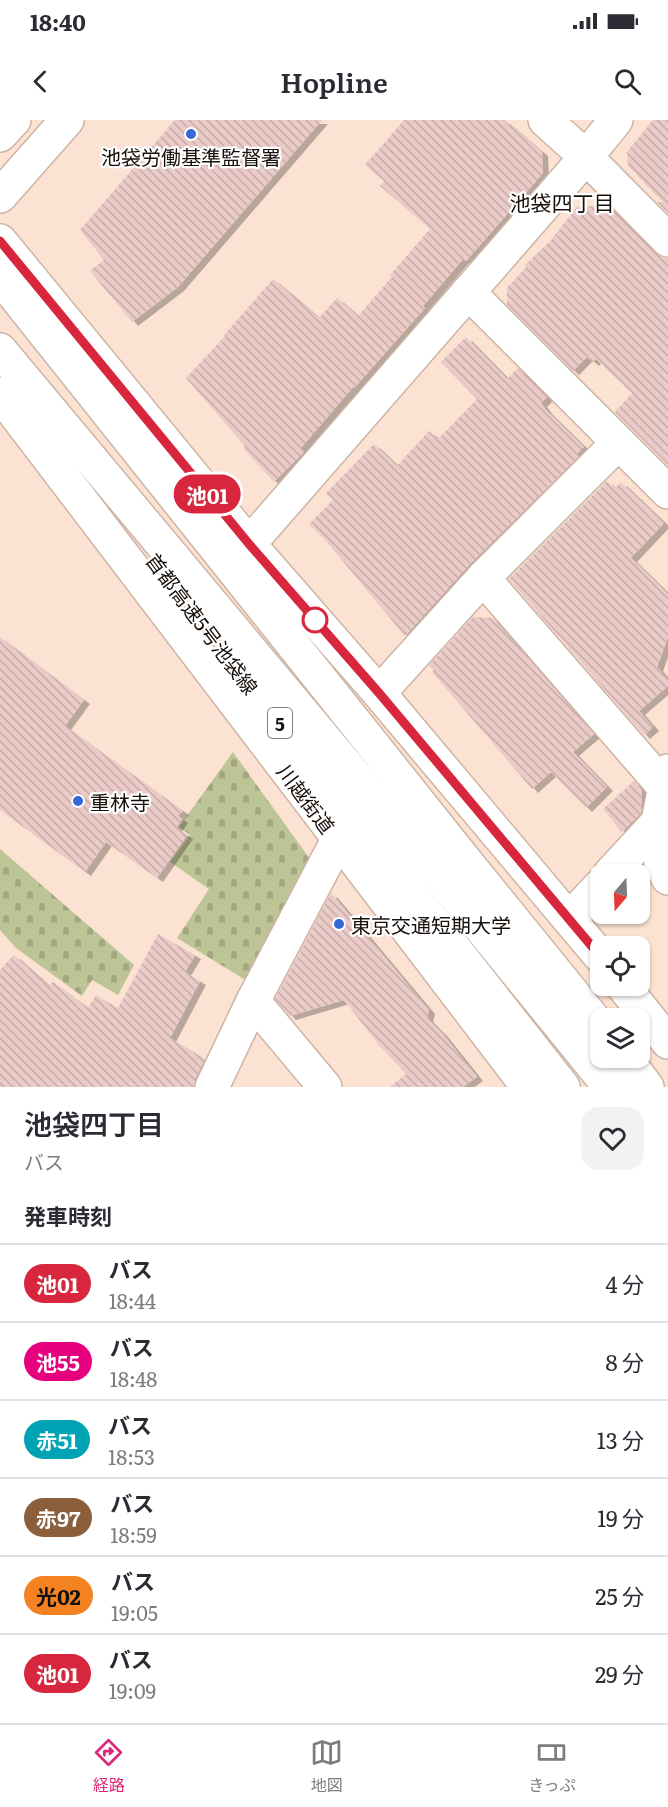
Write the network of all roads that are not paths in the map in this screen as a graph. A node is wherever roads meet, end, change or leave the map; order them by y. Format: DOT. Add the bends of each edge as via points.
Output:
graph roads {
  1 [pos="14,120"];
  2 [pos="67,120"];
  3 [pos="544,120"];
  4 [pos="616,120"];
  5 [pos="0,135"];
  6 [pos="586,157"];
  7 [pos="0,196"];
  8 [pos="668,240"];
  9 [pos="0,241"];
  10 [pos="0,276"];
  11 [pos="468,292"];
  12 [pos="0,350"];
  13 [pos="0,356"];
  14 [pos="0,394"];
  15 [pos="618,443"];
  16 [pos="668,492"];
  17 [pos="249,544"];
  18 [pos="483,578"];
  19 [pos="379,693"];
  20 [pos="667,780"];
  21 [pos="658,822"];
  22 [pos="338,840"];
  23 [pos="619,864"];
  24 [pos="668,878"];
  25 [pos="590,897"];
  26 [pos="570,918"];
  27 [pos="590,943"];
  28 [pos="590,962"];
  29 [pos="618,996"];
  30 [pos="631,996"];
  31 [pos="253,1001"];
  32 [pos="628,1008"];
  33 [pos="590,1015"];
  34 [pos="650,1036"];
  35 [pos="668,1042"];
  36 [pos="668,1059"];
  37 [pos="633,1068"];
  38 [pos="212,1087"];
  39 [pos="325,1087"];
  40 [pos="528,1087"];
  41 [pos="563,1087"];
  42 [pos="610,1087"];
  43 [pos="647,1087"];
  1 -- 5 [label="main road"];
  2 -- 7 [label="main road"];
  3 -- 6 [label="main road"];
  4 -- 6 [label="main road"];
  6 -- 8 [label="main road"];
  6 -- 11 [label="main road"];
  9 -- 17 [label="main road"];
  10 -- 28 [label="main road"];
  10 -- 33 [label="main road"];
  11 -- 15 [label="main road"];
  11 -- 17 [label="main road"];
  12 -- 42 [label="main road"];
  13 -- 41 [label="main road, 首都高速5号池袋線 / 5"];
  14 -- 22 [label="main road, 川越街道"];
  15 -- 16 [label="main road"];
  15 -- 18 [label="main road"];
  17 -- 19 [label="main road"];
  18 -- 19 [label="main road"];
  18 -- 20 [label="main road"];
  19 -- 26 [label="main road"];
  20 -- 21 [label="main road"];
  21 -- 23 [label="main road"];
  21 -- 24 [label="main road" via="661,863"];
  22 -- 31 [label="main road"];
  22 -- 40 [label="main road, 川越街道"];
  25 -- 26 [label="main road"];
  26 -- 27 [label="main road"];
  29 -- 32 [label="main road"];
  30 -- 35 [label="main road"];
  31 -- 38 [label="main road"];
  31 -- 39 [label="main road"];
  34 -- 36 [label="main road"];
  37 -- 43 [label="main road"];
}
